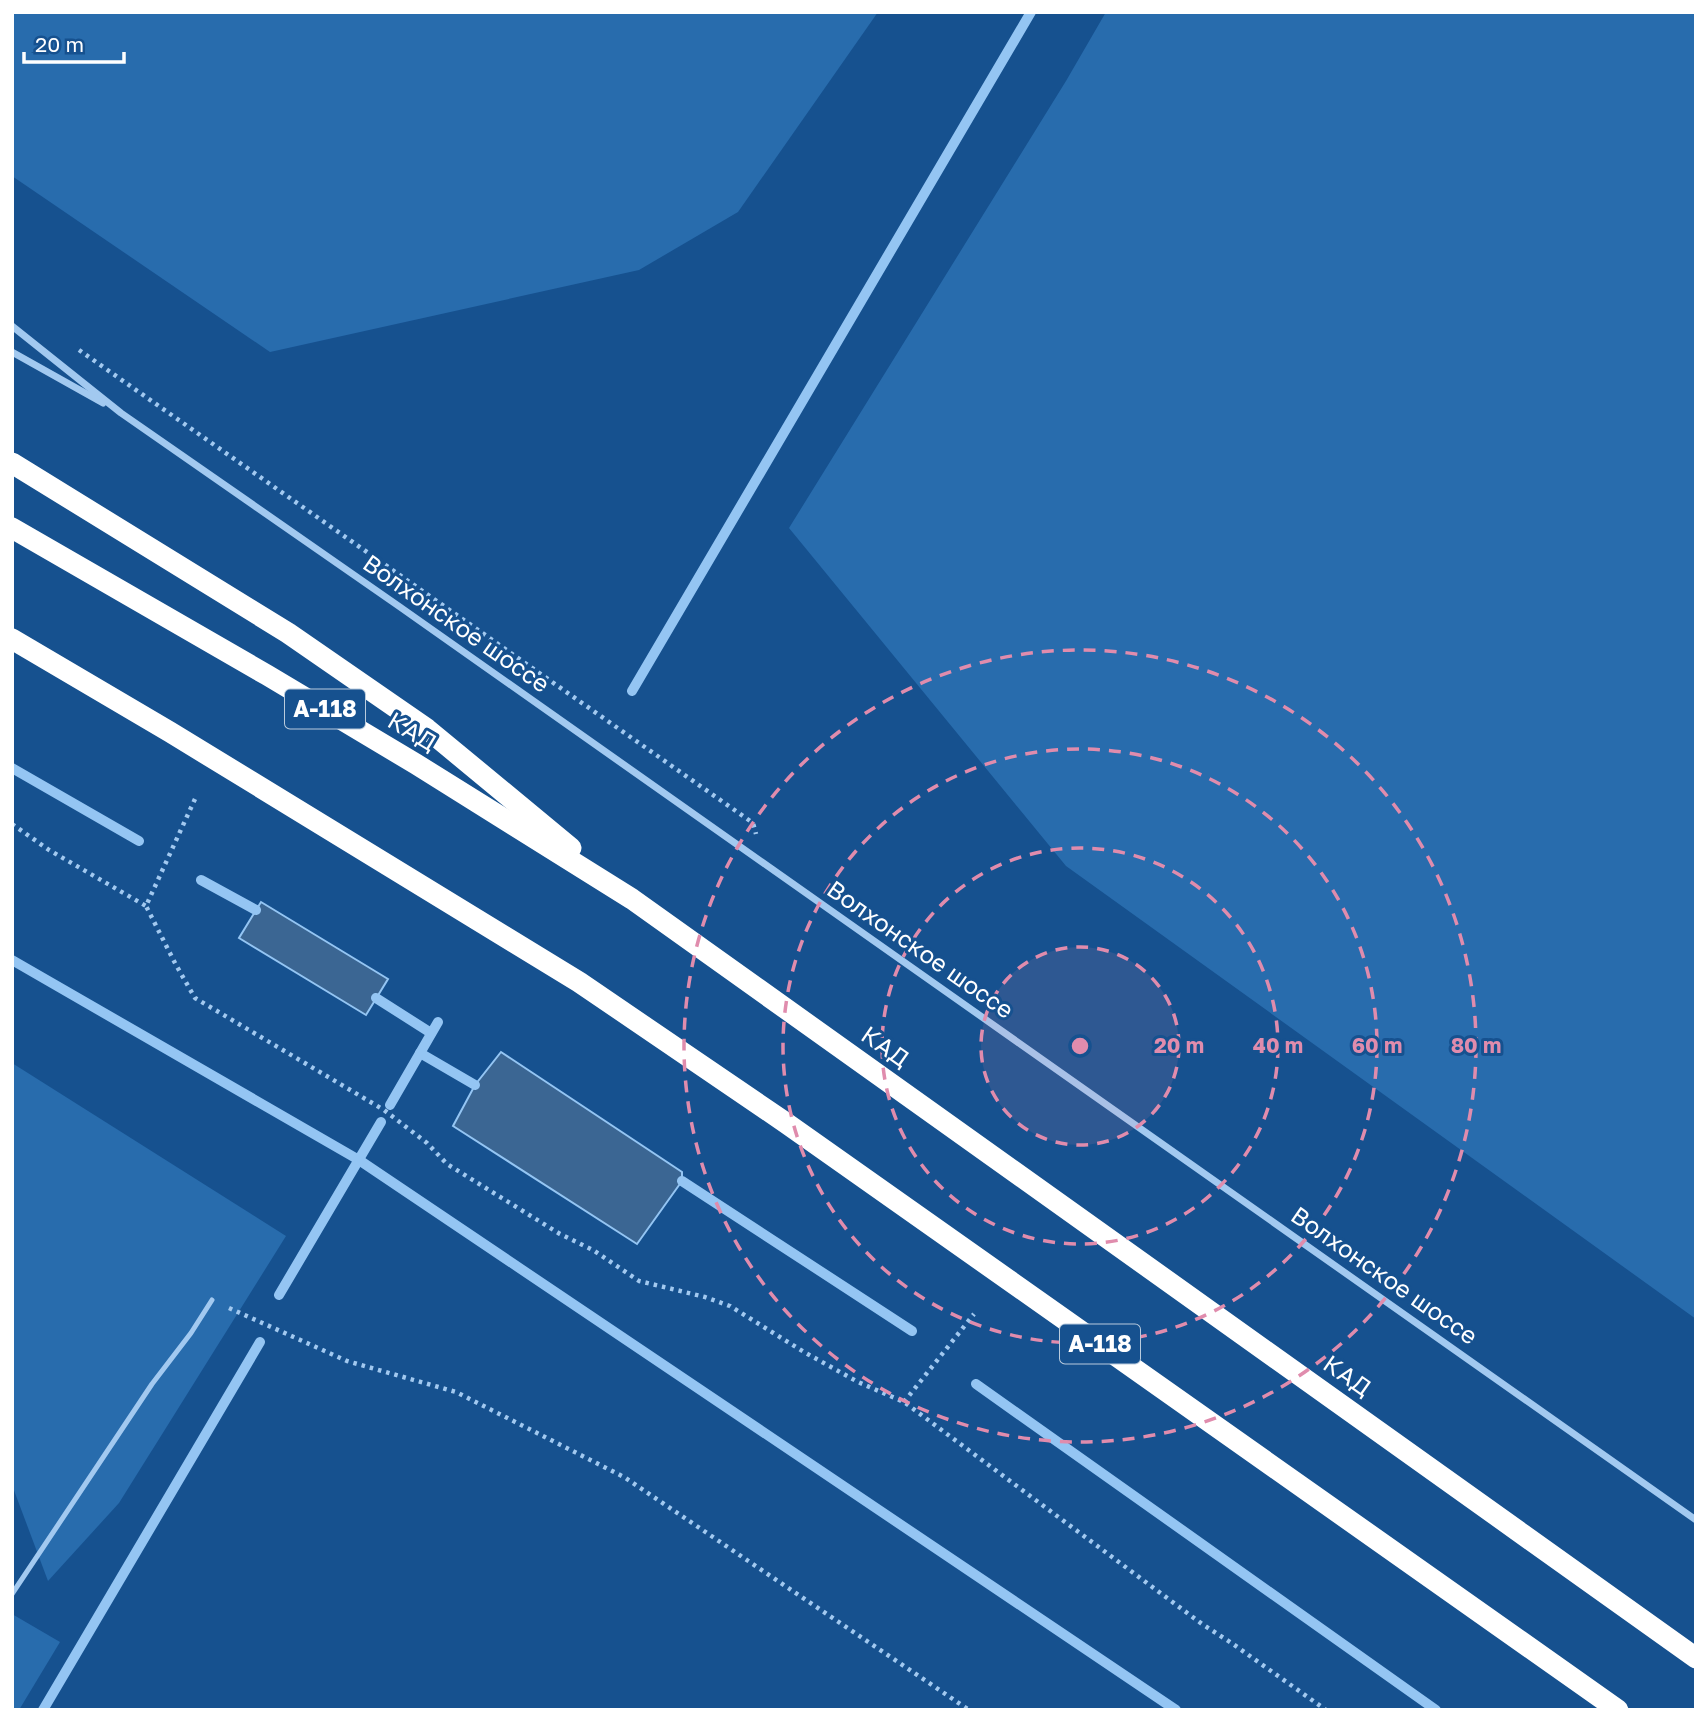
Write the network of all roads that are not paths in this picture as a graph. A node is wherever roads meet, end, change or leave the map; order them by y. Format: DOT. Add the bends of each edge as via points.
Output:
graph roads {
  1 [pos="12,326"];
  2 [pos="12,352"];
  3 [pos="121,413"];
  4 [pos="12,463"];
  5 [pos="12,528"];
  6 [pos="12,639"];
  7 [pos="632,899"];
  8 [pos="212,1300"];
  9 [pos="1696,1520"];
  10 [pos="12,1594"];
  11 [pos="1696,1658"];
  12 [pos="1618,1710"];
  1 -- 3 [label="street, Волхонское шоссе"];
  2 -- 3 [label="street, Волхонское шоссе"];
  3 -- 9 [label="street, Волхонское шоссе"];
  4 -- 7 [label="highway" via="288,633 427,729"];
  5 -- 7 [label="highway, КАД / А-118" via="268,675"];
  6 -- 12 [label="highway, А-118" via="591,990"];
  7 -- 11 [label="highway, КАД / А-118"];
  8 -- 10 [label="lane"];
}
